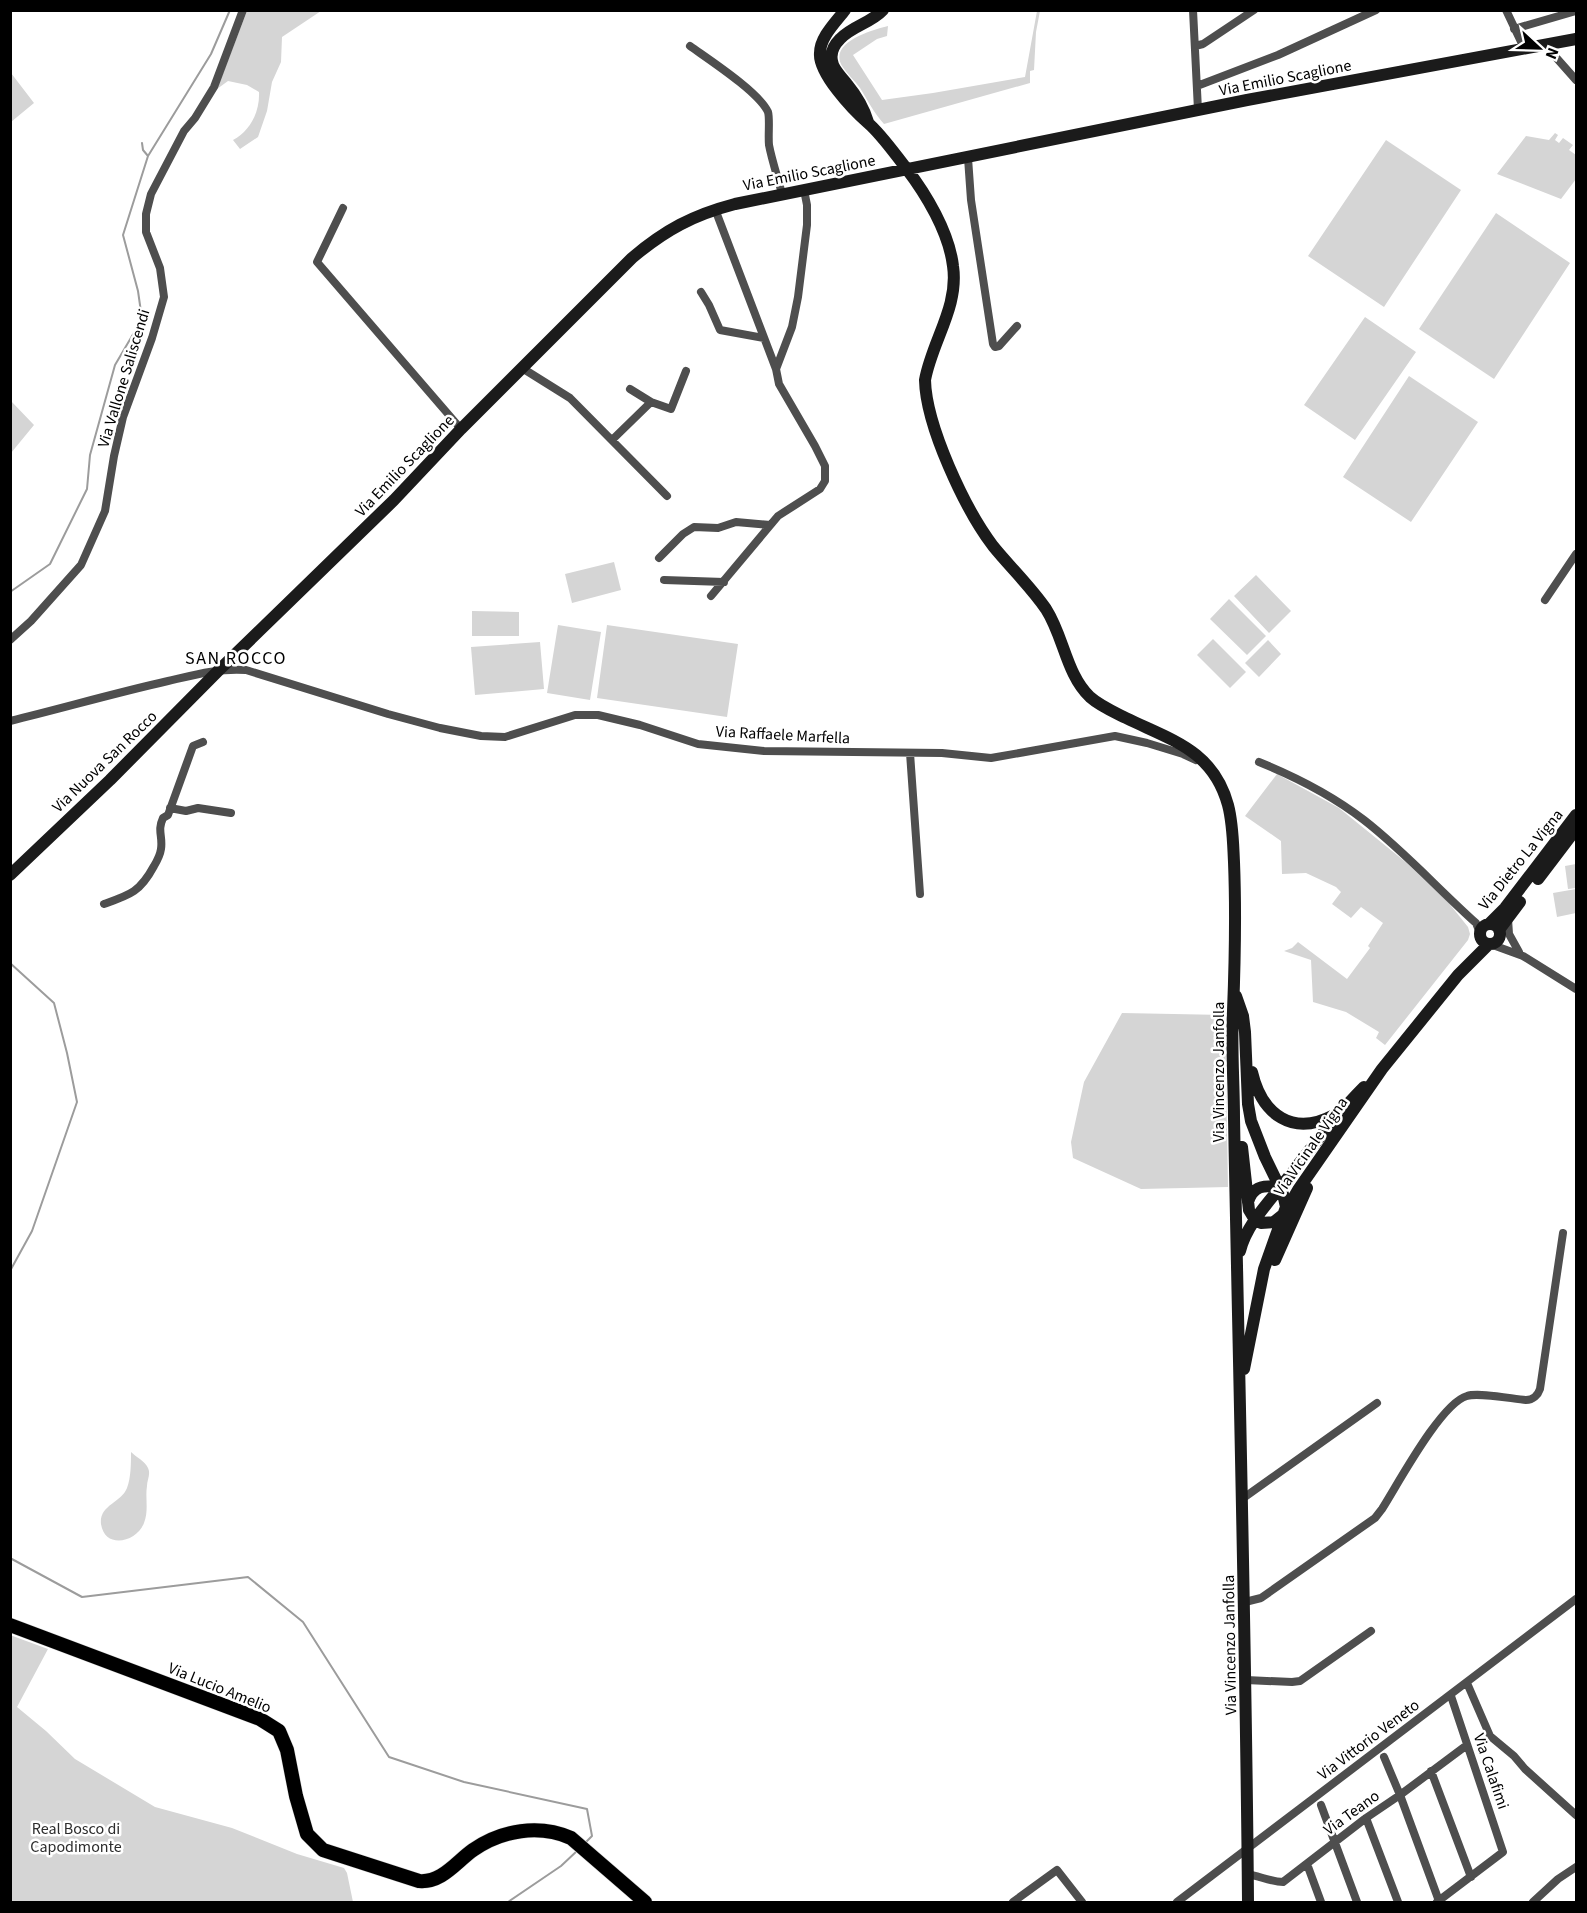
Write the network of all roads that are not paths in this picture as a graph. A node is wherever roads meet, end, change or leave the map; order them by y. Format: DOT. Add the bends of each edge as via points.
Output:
graph roads {
  1 [pos="243,10"];
  2 [pos="845,10"];
  3 [pos="1193,10"];
  4 [pos="1254,10"];
  5 [pos="1376,10"];
  6 [pos="1506,10"];
  7 [pos="1576,11"];
  8 [pos="878,12"];
  9 [pos="1514,30"];
  10 [pos="1576,39"];
  11 [pos="1545,45"];
  12 [pos="690,46"];
  13 [pos="1195,46"];
  14 [pos="1524,48"];
  15 [pos="1576,80"];
  16 [pos="1197,86"];
  17 [pos="1198,110"];
  18 [pos="868,123"];
  19 [pos="968,158"];
  20 [pos="907,170"];
  21 [pos="804,190"];
  22 [pos="782,195"];
  23 [pos="343,208"];
  24 [pos="716,209"];
  25 [pos="701,292"];
  26 [pos="1017,326"];
  27 [pos="764,338"];
  28 [pos="522,368"];
  29 [pos="776,369"];
  30 [pos="686,371"];
  31 [pos="630,389"];
  32 [pos="651,402"];
  33 [pos="461,429"];
  34 [pos="612,440"];
  35 [pos="667,496"];
  36 [pos="770,525"];
  37 [pos="1576,554"];
  38 [pos="659,558"];
  39 [pos="664,580"];
  40 [pos="724,582"];
  41 [pos="711,596"];
  42 [pos="1545,600"];
  43 [pos="10,640"];
  44 [pos="219,670"];
  45 [pos="10,721"];
  46 [pos="203,742"];
  47 [pos="910,753"];
  48 [pos="1259,762"];
  49 [pos="1209,767"];
  50 [pos="170,808"];
  51 [pos="231,813"];
  52 [pos="1576,815"];
  53 [pos="1576,829"];
  54 [pos="15,870"];
  55 [pos="920,894"];
  56 [pos="104,904"];
  57 [pos="1508,916"];
  58 [pos="1487,932"];
  59 [pos="1521,954"];
  60 [pos="1234,989"];
  61 [pos="1576,989"];
  62 [pos="1246,1047"];
  63 [pos="1382,1069"];
  64 [pos="1234,1086"];
  65 [pos="1340,1111"];
  66 [pos="1324,1155"];
  67 [pos="1280,1188"];
  68 [pos="1247,1204"];
  69 [pos="1284,1214"];
  70 [pos="1255,1220"];
  71 [pos="1563,1233"];
  72 [pos="1242,1242"];
  73 [pos="1237,1264"];
  74 [pos="1254,1322"];
  75 [pos="1240,1387"];
  76 [pos="1377,1403"];
  77 [pos="1242,1499"];
  78 [pos="1576,1599"];
  79 [pos="1245,1602"];
  80 [pos="10,1625"];
  81 [pos="1371,1631"];
  82 [pos="1246,1680"];
  83 [pos="1467,1683"];
  84 [pos="1450,1696"];
  85 [pos="1467,1745"];
  86 [pos="1383,1757"];
  87 [pos="1431,1771"];
  88 [pos="1400,1795"];
  89 [pos="1321,1805"];
  90 [pos="1576,1815"];
  91 [pos="1366,1818"];
  92 [pos="1335,1842"];
  93 [pos="1247,1850"];
  94 [pos="1307,1864"];
  95 [pos="1576,1868"];
  96 [pos="1247,1874"];
  97 [pos="1472,1877"];
  98 [pos="645,1902"];
  99 [pos="1012,1902"];
  100 [pos="1082,1902"];
  101 [pos="1177,1902"];
  102 [pos="1248,1902"];
  103 [pos="1321,1902"];
  104 [pos="1358,1902"];
  105 [pos="1398,1902"];
  106 [pos="1438,1902"];
  107 [pos="1533,1902"];
  1 -- 43 [label="street, Via Vallone Saliscendi" via="214,87 184,131 146,214 146,232 160,268 164,297 123,417 105,511 81,565"];
  2 -- 18 [label="main road" via="824,38 819,54 828,76"];
  3 -- 13 [label="street"];
  4 -- 13 [label="street"];
  5 -- 16 [label="street" via="1278,55"];
  6 -- 9 [label="street"];
  7 -- 9 [label="street"];
  8 -- 18 [label="main road" via="838,40 832,52 832,63 859,101"];
  9 -- 14 [label="street"];
  10 -- 11 [label="main road, Via Emilio Scaglione"];
  11 -- 14 [label="main road, Via Emilio Scaglione"];
  11 -- 15 [label="street"];
  12 -- 22 [label="street" via="730,74 764,105"];
  13 -- 16 [label="street"];
  14 -- 17 [label="main road, Via Emilio Scaglione"];
  16 -- 17 [label="street"];
  17 -- 19 [label="main road, Via Emilio Scaglione"];
  18 -- 20 [label="main road"];
  19 -- 20 [label="main road, Via Emilio Scaglione"];
  19 -- 26 [label="street" via="995,347"];
  20 -- 21 [label="main road, Via Emilio Scaglione"];
  20 -- 49 [label="main road" via="938,218 953,264 953,294 926,372 925,389 935,428 972,515 1046,609 1078,682 1092,698 1181,743"];
  21 -- 22 [label="main road, Via Emilio Scaglione"];
  21 -- 29 [label="street" via="807,225 798,297 792,327"];
  22 -- 24 [label="main road, Via Emilio Scaglione"];
  23 -- 33 [label="street" via="317,262"];
  24 -- 27 [label="street"];
  24 -- 28 [label="main road, Via Emilio Scaglione" via="656,238"];
  25 -- 27 [label="street" via="720,330"];
  27 -- 29 [label="street"];
  28 -- 33 [label="main road, Via Emilio Scaglione"];
  28 -- 34 [label="street" via="570,398"];
  29 -- 36 [label="street" via="779,384 815,446 826,475 820,489"];
  30 -- 32 [label="street" via="671,409"];
  31 -- 32 [label="street"];
  32 -- 34 [label="street"];
  33 -- 44 [label="main road, Via Emilio Scaglione" via="394,500"];
  34 -- 35 [label="street"];
  36 -- 38 [label="street" via="736,522 718,528 694,527"];
  36 -- 40 [label="street"];
  37 -- 42 [label="street"];
  39 -- 40 [label="street"];
  40 -- 41 [label="street"];
  44 -- 45 [label="street, Via Raffaele Marfella"];
  44 -- 47 [label="street, Via Raffaele Marfella" via="246,670 388,714 481,736 505,737 575,715 598,715 698,744 764,752"];
  44 -- 54 [label="main road, Via Nuova San Rocco"];
  46 -- 50 [label="street" via="193,746"];
  47 -- 49 [label="street, Via Raffaele Marfella" via="991,758 1115,736 1148,742"];
  47 -- 55 [label="street"];
  48 -- 58 [label="street" via="1362,818"];
  49 -- 60 [label="main road" via="1227,801 1232,826"];
  50 -- 51 [label="street"];
  50 -- 56 [label="street" via="159,827 161,853 140,889"];
  52 -- 58 [label="main road, Via Dietro La Vigna"];
  53 -- 57 [label="main road, Via Dietro La Vigna"];
  57 -- 58 [label="main road, Via Dietro La Vigna"];
  57 -- 59 [label="street" via="1509,934"];
  58 -- 59 [label="street"];
  58 -- 59 [label="street"];
  58 -- 63 [label="main road, Via Vicinale Vigna" via="1458,975"];
  59 -- 61 [label="street"];
  60 -- 62 [label="main road, Via Vincenzo Janfolla" via="1243,1016"];
  60 -- 64 [label="main road, Via Vincenzo Janfolla"];
  62 -- 65 [label="main road, Via Vicinale Vigna" via="1256,1089 1277,1115 1287,1121 1310,1124"];
  62 -- 67 [label="main road, Via Vincenzo Janfolla" via="1251,1121"];
  63 -- 65 [label="main road, Via Vicinale Vigna"];
  63 -- 66 [label="main road, Via Vicinale Vigna"];
  64 -- 68 [label="main road, Via Vicinale Vigna"];
  64 -- 73 [label="main road, Via Vincenzo Janfolla"];
  65 -- 67 [label="main road, Via Vicinale Vigna"];
  66 -- 69 [label="main road, Via Vicinale Vigna"];
  66 -- 74 [label="main road" via="1283,1239"];
  67 -- 68 [label="main road" via="1261,1186"];
  67 -- 69 [label="main road, Via Vincenzo Janfolla" via="1286,1200"];
  67 -- 70 [label="main road, Via Vicinale Vigna"];
  68 -- 70 [label="main road, Via Vicinale Vigna"];
  68 -- 72 [label="main road"];
  69 -- 70 [label="main road, Via Vicinale Vigna" via="1274,1222"];
  69 -- 74 [label="main road, Via Vincenzo Janfolla" via="1264,1269"];
  70 -- 72 [label="main road, Via Vicinale Vigna"];
  71 -- 79 [label="street" via="1538,1395 1526,1400 1472,1395 1458,1400 1436,1423 1375,1518 1261,1598"];
  72 -- 73 [label="main road, Via Vicinale Vigna"];
  73 -- 75 [label="main road, Via Vincenzo Janfolla"];
  74 -- 75 [label="main road, Via Vincenzo Janfolla"];
  75 -- 77 [label="main road, Via Vincenzo Janfolla"];
  76 -- 77 [label="street"];
  77 -- 79 [label="main road, Via Vincenzo Janfolla"];
  78 -- 83 [label="street, Via Vittorio Veneto"];
  79 -- 82 [label="main road, Via Vincenzo Janfolla"];
  80 -- 98 [label="main road, Via Lucio Amelio" via="260,1719 279,1731 307,1834 323,1850 429,1882 476,1848 508,1833 557,1831 571,1838"];
  81 -- 82 [label="street" via="1300,1680"];
  82 -- 93 [label="main road, Via Vincenzo Janfolla"];
  83 -- 84 [label="street, Via Vittorio Veneto"];
  83 -- 90 [label="street" via="1490,1736"];
  84 -- 85 [label="street, Via Calafimi"];
  84 -- 93 [label="street, Via Vittorio Veneto"];
  85 -- 87 [label="street, Via Teano"];
  85 -- 97 [label="street, Via Calafimi" via="1503,1851"];
  86 -- 88 [label="street"];
  87 -- 88 [label="street, Via Teano"];
  87 -- 97 [label="street"];
  88 -- 91 [label="street, Via Teano"];
  88 -- 106 [label="street"];
  89 -- 92 [label="street"];
  91 -- 92 [label="street, Via Teano"];
  91 -- 105 [label="street"];
  92 -- 94 [label="street, Via Teano"];
  92 -- 104 [label="street"];
  93 -- 96 [label="main road, Via Vincenzo Janfolla"];
  93 -- 101 [label="street, Via Vittorio Veneto"];
  94 -- 96 [label="street, Via Teano" via="1282,1882"];
  94 -- 103 [label="street"];
  95 -- 107 [label="street"];
  96 -- 102 [label="main road, Via Vincenzo Janfolla"];
  97 -- 106 [label="street"];
  99 -- 100 [label="street" via="1057,1870"];
}
